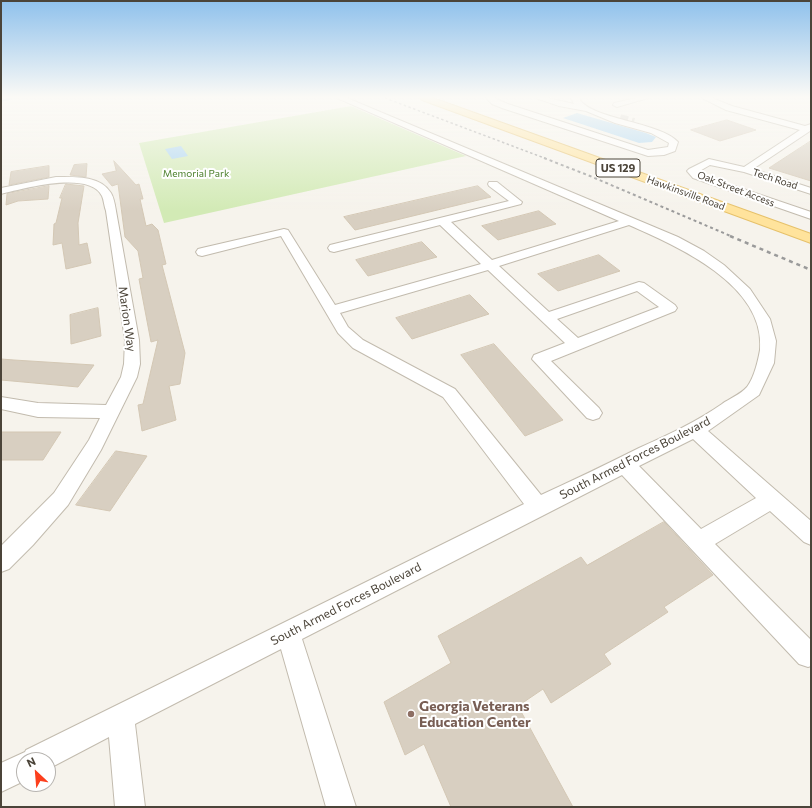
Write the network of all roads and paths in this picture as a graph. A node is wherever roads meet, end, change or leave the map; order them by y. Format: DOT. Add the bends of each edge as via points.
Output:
graph roads {
  1 [pos="429,136"];
  2 [pos="528,136"];
  3 [pos="593,136"];
  4 [pos="665,136"];
  5 [pos="797,136"];
  6 [pos="746,170"];
  7 [pos="492,184"];
  8 [pos="1,191"];
  9 [pos="811,191"];
  10 [pos="811,216"];
  11 [pos="443,221"];
  12 [pos="629,221"];
  13 [pos="811,239"];
  14 [pos="334,248"];
  15 [pos="202,252"];
  16 [pos="490,265"];
  17 [pos="331,311"];
  18 [pos="547,318"];
  19 [pos="576,345"];
  20 [pos="1,402"];
  21 [pos="112,412"];
  22 [pos="593,413"];
  23 [pos="695,430"];
  24 [pos="625,465"];
  25 [pos="771,499"];
  26 [pos="538,507"];
  27 [pos="811,535"];
  28 [pos="699,542"];
  29 [pos="1,561"];
  30 [pos="288,633"];
  31 [pos="811,653"];
  32 [pos="121,717"];
  33 [pos="52,752"];
  34 [pos="16,770"];
  35 [pos="1,778"];
  36 [pos="130,807"];
  37 [pos="341,807"];
  1 -- 12 [label="street, South Armed Forces Boulevard"];
  2 -- 13 [label="main road, Hawkinsville Road / US 129"];
  3 -- 4 [label="street" via="648,153 672,149 674,142"];
  5 -- 6 [label="street, Tech Road"];
  6 -- 9 [label="street, Tech Road"];
  6 -- 10 [label="street, Oak Street Access" via="709,162 692,171 696,176"];
  7 -- 11 [label="street" via="517,202"];
  8 -- 21 [label="street, Marion Way" via="41,182 72,180 96,185 105,192 132,340 129,377"];
  11 -- 14 [label="street"];
  11 -- 16 [label="street"];
  12 -- 16 [label="street"];
  12 -- 23 [label="street, South Armed Forces Boulevard" via="674,240 720,268 745,292 763,319 768,341 766,363 753,391"];
  15 -- 17 [label="street" via="284,232"];
  16 -- 17 [label="street"];
  16 -- 18 [label="street"];
  17 -- 26 [label="street" via="343,330 358,344 448,393"];
  18 -- 19 [label="street"];
  18 -- 19 [label="street" via="639,286 670,308"];
  19 -- 22 [label="street" via="540,359"];
  20 -- 21 [label="street" via="38,410"];
  21 -- 29 [label="street, Marion Way" via="86,461 61,499"];
  23 -- 24 [label="street, South Armed Forces Boulevard"];
  23 -- 25 [label="street"];
  24 -- 26 [label="street, South Armed Forces Boulevard"];
  24 -- 28 [label="street"];
  25 -- 27 [label="street"];
  25 -- 28 [label="street"];
  26 -- 30 [label="street, South Armed Forces Boulevard"];
  28 -- 31 [label="street" via="808,655"];
  30 -- 32 [label="street, South Armed Forces Boulevard"];
  30 -- 37 [label="street"];
  32 -- 33 [label="street, South Armed Forces Boulevard"];
  32 -- 36 [label="street"];
  34 -- 35 [label="street"];
}
